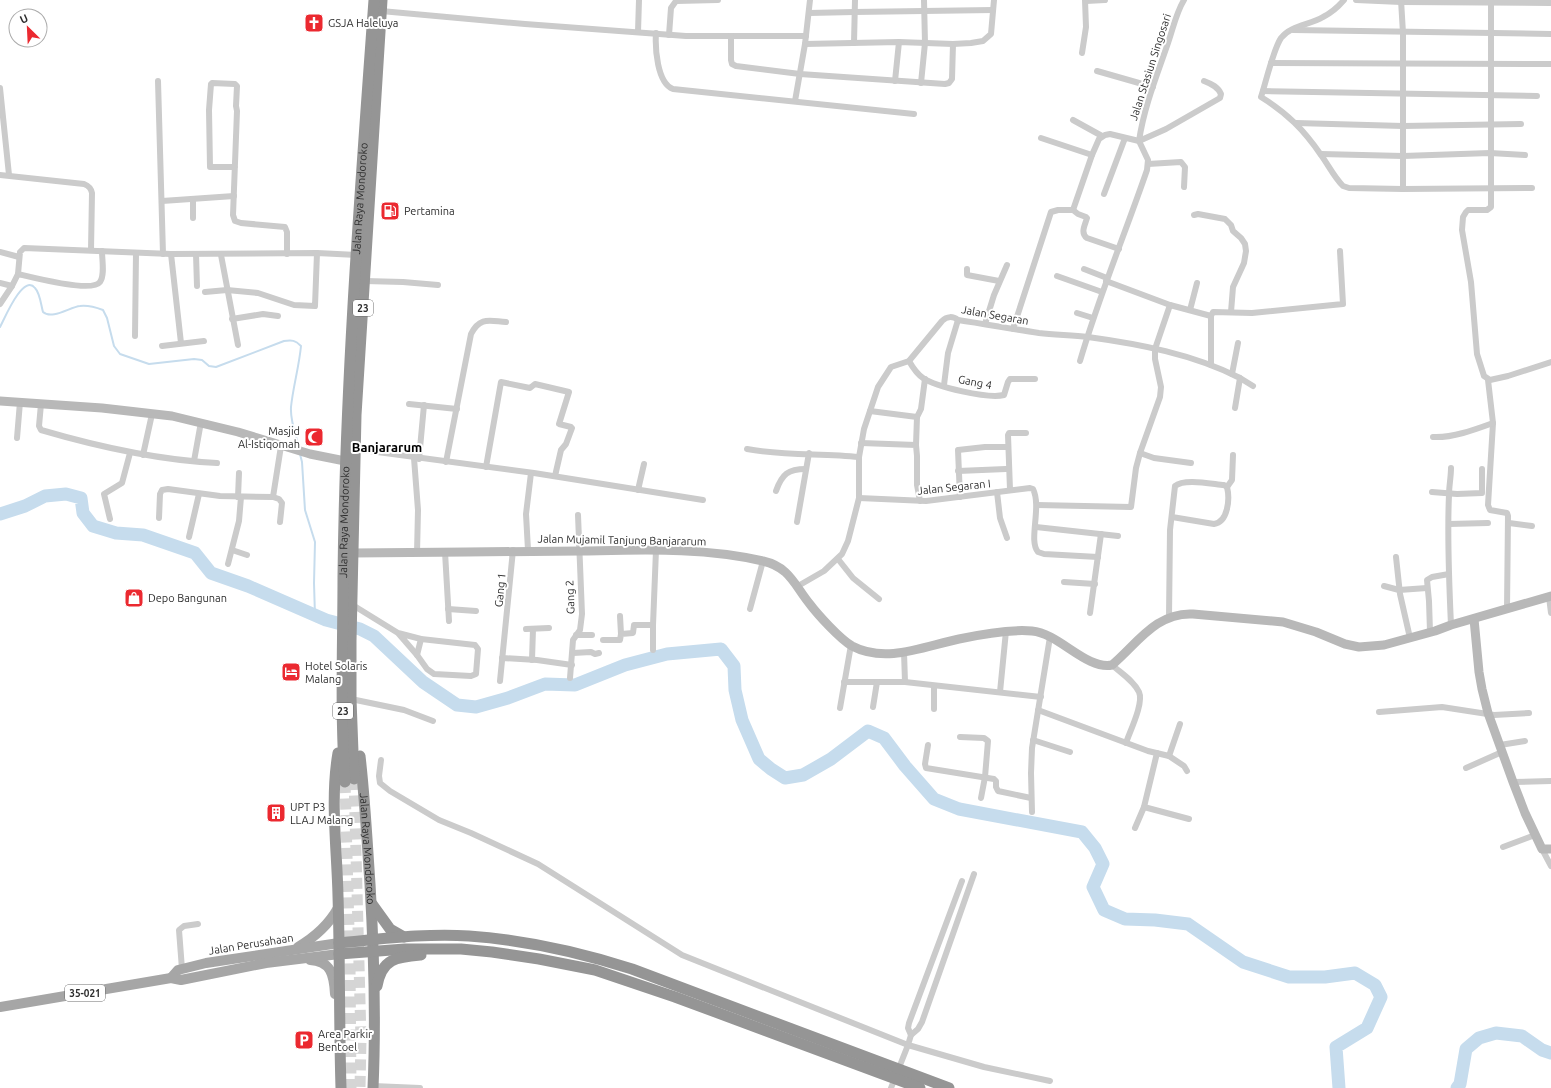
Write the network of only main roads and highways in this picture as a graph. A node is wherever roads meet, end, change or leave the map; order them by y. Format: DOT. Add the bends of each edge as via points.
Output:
graph roads {
  1 [pos="374,0"];
  2 [pos="382,5"];
  3 [pos="366,188"];
  4 [pos="363,233"];
  5 [pos="348,610"];
  6 [pos="347,641"];
  7 [pos="348,735"];
  8 [pos="350,781"];
  9 [pos="371,903"];
  10 [pos="338,908"];
  11 [pos="404,937"];
  12 [pos="373,940"];
  13 [pos="339,949"];
  14 [pos="373,952"];
  15 [pos="293,955"];
  16 [pos="171,978"];
  17 [pos="625,980"];
  18 [pos="375,1001"];
  19 [pos="0,1008"];
  20 [pos="339,1051"];
  21 [pos="891,1072"];
  22 [pos="910,1079"];
  23 [pos="373,1087"];
  24 [pos="341,1088"];
  25 [pos="920,1088"];
  26 [pos="949,1088"];
  1 -- 3 [label="highway, Jalan Raya Mondoroko / 23"];
  2 -- 3 [label="highway, Jalan Raya Mondoroko / 23"];
  3 -- 4 [label="highway, Jalan Raya Mondoroko / 23"];
  4 -- 5 [label="highway, Jalan Raya Mondoroko / 23" via="365,281 355,449 353,553"];
  4 -- 5 [label="highway, Jalan Raya Mondoroko / 23" via="357,255 345,461"];
  5 -- 6 [label="highway, Jalan Raya Mondoroko / 23"];
  6 -- 7 [label="highway, Jalan Raya Mondoroko / 23"];
  6 -- 7 [label="highway, Jalan Raya Mondoroko / 23" via="351,699"];
  7 -- 8 [label="highway, Jalan Raya Mondoroko / 23"];
  7 -- 9 [label="highway, Jalan Raya Mondoroko" via="360,755"];
  7 -- 10 [label="highway" via="338,752 336,768"];
  9 -- 11 [label="highway" via="390,929"];
  9 -- 12 [label="highway, Jalan Raya Mondoroko"];
  10 -- 13 [label="highway"];
  10 -- 15 [label="main road, 35-021" via="320,932"];
  11 -- 12 [label="highway"];
  11 -- 21 [label="highway" via="468,936 534,943 598,959 632,969 827,1042"];
  12 -- 13 [label="highway"];
  12 -- 14 [label="highway, Jalan Raya Mondoroko"];
  13 -- 14 [label="highway"];
  13 -- 15 [label="main road, Jalan Perusahaan / 35-021"];
  13 -- 20 [label="highway"];
  14 -- 17 [label="highway" via="450,949 492,952 574,966"];
  14 -- 18 [label="highway, Jalan Raya Mondoroko"];
  15 -- 16 [label="main road, Jalan Perusahaan / 35-021" via="181,980"];
  15 -- 16 [label="main road, Jalan Perusahaan / 35-021" via="206,963 178,970"];
  15 -- 20 [label="main road, 35-021" via="320,961 329,970 334,981"];
  16 -- 19 [label="main road, Jalan Perusahaan / 35-021"];
  17 -- 18 [label="highway" via="607,980 550,966 489,956 420,955 392,960 386,964 380,973"];
  17 -- 21 [label="highway"];
  18 -- 23 [label="highway"];
  20 -- 24 [label="highway"];
  21 -- 22 [label="highway"];
  22 -- 25 [label="highway"];
  22 -- 26 [label="highway"];
}
